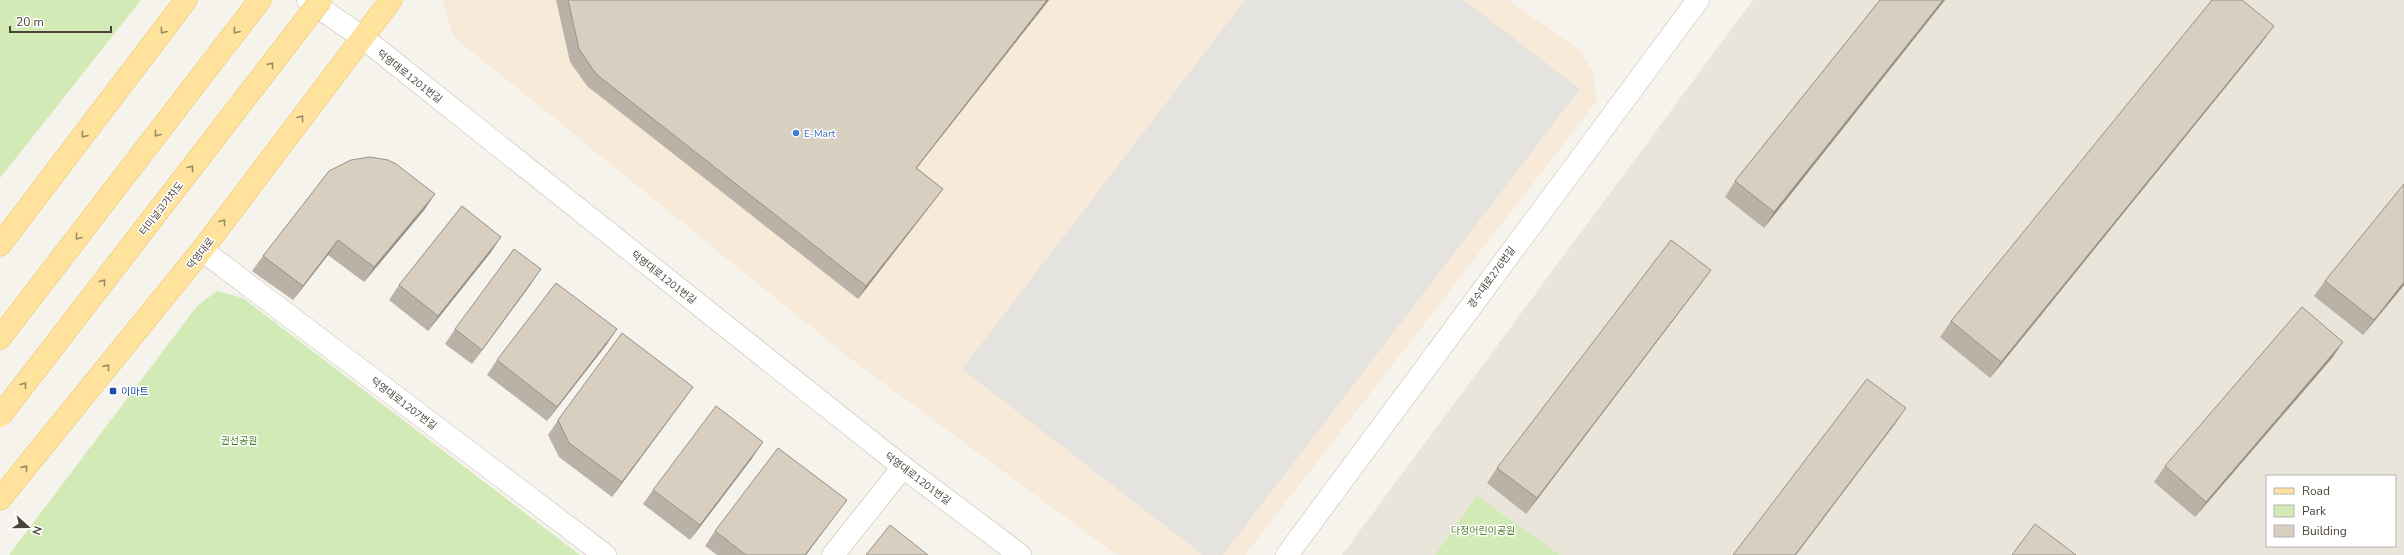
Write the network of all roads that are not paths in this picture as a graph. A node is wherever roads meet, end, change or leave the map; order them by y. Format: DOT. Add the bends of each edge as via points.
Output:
graph roads {
  1 [pos="186,0"];
  2 [pos="260,0"];
  3 [pos="308,0"];
  4 [pos="321,0"];
  5 [pos="391,0"];
  6 [pos="1698,0"];
  7 [pos="362,37"];
  8 [pos="0,245"];
  9 [pos="202,250"];
  10 [pos="0,338"];
  11 [pos="0,416"];
  12 [pos="903,467"];
  13 [pos="0,498"];
  14 [pos="605,555"];
  15 [pos="833,555"];
  16 [pos="1020,555"];
  17 [pos="1287,555"];
  1 -- 8 [label="main road, one-way"];
  2 -- 10 [label="main road, one-way"];
  3 -- 7 [label="street, 덕영대로1201번길"];
  11 -- 4 [label="main road, 터미널고가차도, one-way, bridge"];
  5 -- 7 [label="main road, 덕영대로"];
  6 -- 17 [label="street, 경수대로276번길"];
  9 -- 7 [label="main road, 덕영대로, one-way"];
  7 -- 12 [label="street, 덕영대로1201번길"];
  13 -- 9 [label="main road, 덕영대로, one-way"];
  9 -- 14 [label="street, 덕영대로1207번길"];
  12 -- 15 [label="street"];
  12 -- 16 [label="street, 덕영대로1201번길"];
}
